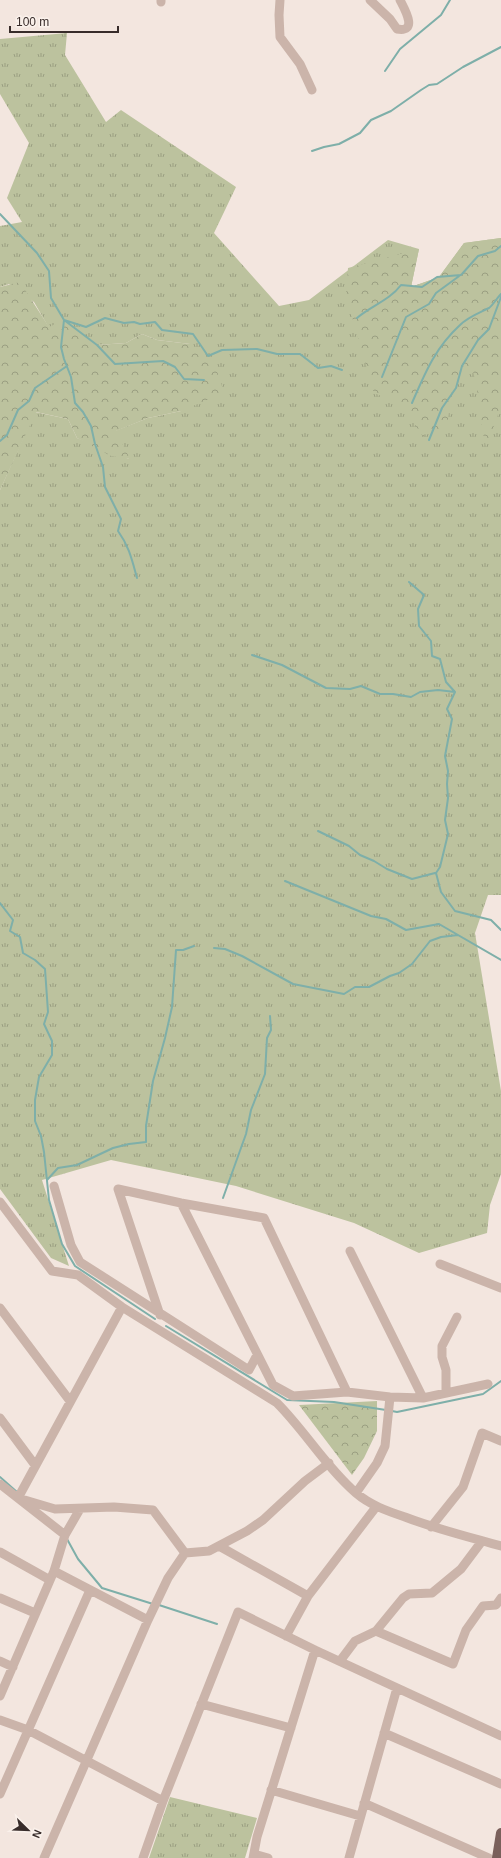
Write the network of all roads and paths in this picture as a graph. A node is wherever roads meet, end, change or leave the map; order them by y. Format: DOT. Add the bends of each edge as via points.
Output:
graph roads {
  1 [pos="280,0"];
  2 [pos="370,0"];
  3 [pos="400,0"];
  4 [pos="312,90"];
  5 [pos="54,1186"];
  6 [pos="0,1202"];
  7 [pos="181,1203"];
  8 [pos="350,1251"];
  9 [pos="440,1264"];
  10 [pos="501,1288"];
  11 [pos="122,1307"];
  12 [pos="0,1308"];
  13 [pos="160,1313"];
  14 [pos="457,1317"];
  15 [pos="161,1329"];
  16 [pos="257,1356"];
  17 [pos="488,1384"];
  18 [pos="347,1392"];
  19 [pos="446,1393"];
  20 [pos="390,1397"];
  21 [pos="423,1398"];
  22 [pos="70,1401"];
  23 [pos="0,1418"];
  24 [pos="501,1441"];
  25 [pos="329,1463"];
  26 [pos="35,1465"];
  27 [pos="0,1484"];
  28 [pos="356,1493"];
  29 [pos="18,1498"];
  30 [pos="376,1507"];
  31 [pos="80,1509"];
  32 [pos="431,1527"];
  33 [pos="65,1535"];
  34 [pos="482,1541"];
  35 [pos="219,1546"];
  36 [pos="501,1546"];
  37 [pos="0,1552"];
  38 [pos="185,1553"];
  39 [pos="54,1571"];
  40 [pos="50,1580"];
  41 [pos="90,1590"];
  42 [pos="308,1596"];
  43 [pos="0,1598"];
  44 [pos="501,1598"];
  45 [pos="35,1613"];
  46 [pos="148,1620"];
  47 [pos="376,1631"];
  48 [pos="286,1636"];
  49 [pos="314,1650"];
  50 [pos="0,1661"];
  51 [pos="340,1661"];
  52 [pos="14,1668"];
  53 [pos="396,1688"];
  54 [pos="0,1696"];
  55 [pos="202,1704"];
  56 [pos="0,1720"];
  57 [pos="291,1728"];
  58 [pos="28,1730"];
  59 [pos="384,1733"];
  60 [pos="501,1736"];
  61 [pos="87,1761"];
  62 [pos="501,1784"];
  63 [pos="271,1790"];
  64 [pos="0,1794"];
  65 [pos="163,1801"];
  66 [pos="364,1803"];
  67 [pos="360,1816"];
  68 [pos="501,1833"];
  69 [pos="253,1856"];
  70 [pos="44,1858"];
  71 [pos="143,1858"];
  72 [pos="268,1858"];
  73 [pos="349,1858"];
  74 [pos="489,1858"];
  75 [pos="497,1858"];
  1 -- 4 [label="street" via="280,37 300,64"];
  2 -- 3 [label="street" via="398,29 402,30 410,22"];
  5 -- 13 [label="street" via="71,1245 80,1262"];
  6 -- 11 [label="street" via="52,1271 78,1275"];
  7 -- 13 [label="street" via="118,1189"];
  7 -- 16 [label="street"];
  7 -- 18 [label="street" via="264,1218"];
  8 -- 21 [label="street"];
  9 -- 10 [label="street"];
  11 -- 15 [label="street"];
  11 -- 22 [label="street"];
  12 -- 22 [label="street"];
  13 -- 15 [label="street"];
  13 -- 16 [label="street" via="249,1370"];
  14 -- 19 [label="street" via="442,1346"];
  15 -- 25 [label="street" via="277,1403"];
  16 -- 18 [label="street" via="273,1385 294,1396"];
  17 -- 19 [label="street"];
  18 -- 20 [label="street"];
  19 -- 21 [label="street"];
  20 -- 21 [label="street"];
  20 -- 28 [label="street" via="385,1446 377,1463"];
  22 -- 26 [label="street"];
  23 -- 26 [label="street"];
  24 -- 32 [label="street" via="482,1433 463,1487"];
  25 -- 28 [label="street"];
  25 -- 35 [label="street" via="304,1481 263,1520"];
  26 -- 29 [label="street"];
  27 -- 29 [label="street"];
  28 -- 30 [label="street"];
  29 -- 31 [label="street" via="55,1509"];
  29 -- 33 [label="street"];
  30 -- 32 [label="street"];
  30 -- 42 [label="street"];
  31 -- 33 [label="street"];
  31 -- 38 [label="street" via="114,1507 153,1510"];
  32 -- 34 [label="street"];
  33 -- 39 [label="street"];
  34 -- 36 [label="street"];
  34 -- 47 [label="street" via="461,1569 432,1593 409,1594 403,1598"];
  35 -- 38 [label="street" via="209,1551"];
  35 -- 42 [label="street"];
  37 -- 40 [label="street"];
  38 -- 46 [label="street" via="168,1578"];
  39 -- 40 [label="street"];
  39 -- 41 [label="street"];
  40 -- 45 [label="street"];
  41 -- 46 [label="street"];
  41 -- 58 [label="street"];
  42 -- 48 [label="street"];
  43 -- 45 [label="street"];
  44 -- 47 [label="street" via="496,1605 483,1606 466,1630 453,1664"];
  45 -- 52 [label="street"];
  46 -- 61 [label="street"];
  47 -- 51 [label="street" via="355,1640"];
  48 -- 49 [label="street"];
  48 -- 55 [label="street" via="238,1612"];
  49 -- 51 [label="street"];
  49 -- 57 [label="street"];
  50 -- 52 [label="street"];
  51 -- 53 [label="street"];
  52 -- 54 [label="street"];
  53 -- 59 [label="street"];
  53 -- 60 [label="street"];
  55 -- 57 [label="street"];
  55 -- 65 [label="street"];
  56 -- 58 [label="street"];
  57 -- 63 [label="street"];
  58 -- 61 [label="street"];
  58 -- 64 [label="street"];
  59 -- 62 [label="street"];
  59 -- 66 [label="street"];
  61 -- 65 [label="street"];
  61 -- 70 [label="street"];
  63 -- 67 [label="street"];
  63 -- 69 [label="street"];
  65 -- 71 [label="street"];
  66 -- 67 [label="street"];
  66 -- 74 [label="street"];
  67 -- 73 [label="street"];
  68 -- 75 [label="main road"];
  69 -- 72 [label="street"];
}
